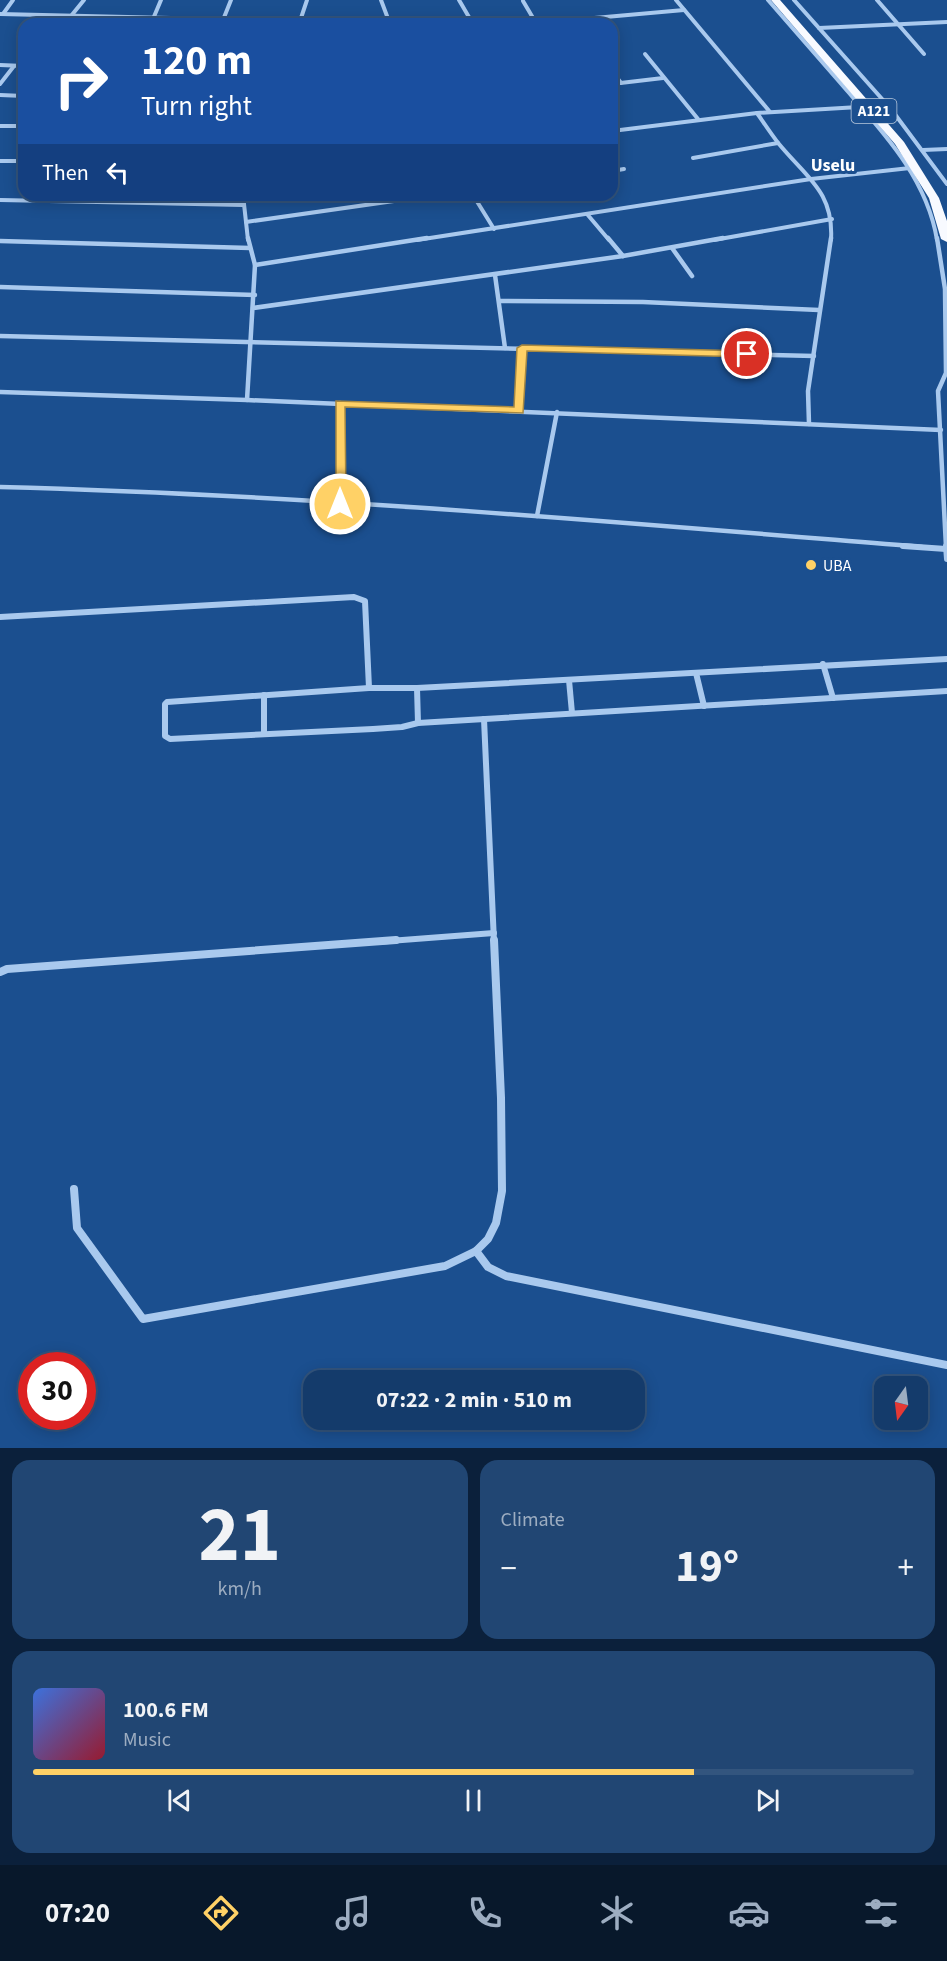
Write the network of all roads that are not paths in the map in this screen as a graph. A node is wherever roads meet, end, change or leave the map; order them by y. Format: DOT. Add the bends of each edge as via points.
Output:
graph roads {
  1 [pos="13,0"];
  2 [pos="84,0"];
  3 [pos="161,0"];
  4 [pos="231,0"];
  5 [pos="307,0"];
  6 [pos="381,0"];
  7 [pos="459,0"];
  8 [pos="676,0"];
  9 [pos="768,0"];
  10 [pos="775,0"];
  11 [pos="784,0"];
  12 [pos="794,0"];
  13 [pos="877,0"];
  14 [pos="523,1"];
  15 [pos="684,10"];
  16 [pos="1,14"];
  17 [pos="784,14"];
  18 [pos="71,16"];
  19 [pos="118,18"];
  20 [pos="153,18"];
  21 [pos="224,18"];
  22 [pos="301,18"];
  23 [pos="388,18"];
  24 [pos="470,18"];
  25 [pos="533,18"];
  26 [pos="612,18"];
  27 [pos="947,22"];
  28 [pos="897,25"];
  29 [pos="819,28"];
  30 [pos="645,54"];
  31 [pos="924,54"];
  32 [pos="0,65"];
  33 [pos="14,66"];
  34 [pos="18,66"];
  35 [pos="663,78"];
  36 [pos="618,79"];
  37 [pos="618,83"];
  38 [pos="621,83"];
  39 [pos="0,84"];
  40 [pos="0,95"];
  41 [pos="18,96"];
  42 [pos="859,107"];
  43 [pos="770,112"];
  44 [pos="757,113"];
  45 [pos="698,119"];
  46 [pos="0,126"];
  47 [pos="18,126"];
  48 [pos="618,130"];
  49 [pos="778,143"];
  50 [pos="947,149"];
  51 [pos="923,150"];
  52 [pos="693,158"];
  53 [pos="0,161"];
  54 [pos="18,162"];
  55 [pos="910,168"];
  56 [pos="624,169"];
  57 [pos="618,170"];
  58 [pos="811,179"];
  59 [pos="947,184"];
  60 [pos="0,200"];
  61 [pos="18,200"];
  62 [pos="49,201"];
  63 [pos="243,201"];
  64 [pos="394,201"];
  65 [pos="477,201"];
  66 [pos="243,205"];
  67 [pos="947,208"];
  68 [pos="587,214"];
  69 [pos="832,219"];
  70 [pos="246,222"];
  71 [pos="494,229"];
  72 [pos="947,238"];
  73 [pos="0,241"];
  74 [pos="250,248"];
  75 [pos="672,248"];
  76 [pos="623,256"];
  77 [pos="255,265"];
  78 [pos="495,275"];
  79 [pos="692,276"];
  80 [pos="0,287"];
  81 [pos="255,295"];
  82 [pos="500,301"];
  83 [pos="253,308"];
  84 [pos="819,310"];
  85 [pos="0,336"];
  86 [pos="249,344"];
  87 [pos="505,348"];
  88 [pos="522,348"];
  89 [pos="814,356"];
  90 [pos="0,392"];
  91 [pos="247,400"];
  92 [pos="340,403"];
  93 [pos="519,411"];
  94 [pos="557,412"];
  95 [pos="809,424"];
  96 [pos="941,430"];
  97 [pos="0,487"];
  98 [pos="340,504"];
  99 [pos="537,516"];
  100 [pos="946,549"];
  101 [pos="947,559"];
  102 [pos="0,617"];
  103 [pos="947,659"];
  104 [pos="823,664"];
  105 [pos="696,673"];
  106 [pos="569,680"];
  107 [pos="369,688"];
  108 [pos="417,688"];
  109 [pos="947,690"];
  110 [pos="264,695"];
  111 [pos="833,698"];
  112 [pos="704,706"];
  113 [pos="572,714"];
  114 [pos="484,719"];
  115 [pos="418,723"];
  116 [pos="264,732"];
  117 [pos="494,933"];
  118 [pos="0,972"];
  119 [pos="74,1190"];
  120 [pos="476,1251"];
  121 [pos="947,1365"];
  1 -- 16 [label="street"];
  2 -- 18 [label="street"];
  3 -- 20 [label="street"];
  4 -- 21 [label="street"];
  5 -- 22 [label="street"];
  6 -- 23 [label="street"];
  7 -- 24 [label="street"];
  8 -- 15 [label="street"];
  9 -- 17 [label="street"];
  10 -- 17 [label="highway, A121"];
  11 -- 67 [label="highway, A121" via="925,164"];
  12 -- 29 [label="street"];
  13 -- 28 [label="street"];
  14 -- 25 [label="street"];
  15 -- 26 [label="street"];
  15 -- 43 [label="street"];
  16 -- 18 [label="street"];
  17 -- 42 [label="street"];
  17 -- 72 [label="highway, A121" via="899,142 934,198"];
  18 -- 19 [label="street"];
  27 -- 28 [label="street"];
  28 -- 29 [label="street"];
  28 -- 31 [label="street"];
  29 -- 51 [label="street"];
  30 -- 35 [label="street"];
  32 -- 33 [label="street"];
  33 -- 34 [label="street"];
  33 -- 39 [label="street"];
  35 -- 38 [label="street"];
  35 -- 45 [label="street"];
  36 -- 38 [label="street"];
  37 -- 38 [label="street"];
  40 -- 41 [label="street"];
  42 -- 43 [label="street"];
  42 -- 55 [label="street"];
  43 -- 44 [label="street"];
  44 -- 45 [label="street"];
  44 -- 49 [label="street"];
  45 -- 48 [label="street"];
  46 -- 47 [label="street"];
  49 -- 52 [label="street"];
  49 -- 58 [label="street"];
  50 -- 51 [label="street"];
  51 -- 59 [label="street"];
  53 -- 54 [label="street"];
  55 -- 58 [label="street"];
  55 -- 96 [label="street" via="935,227 945,288 946,373 938,390"];
  56 -- 57 [label="street"];
  58 -- 68 [label="street"];
  58 -- 69 [label="street" via="821,191"];
  60 -- 61 [label="street"];
  62 -- 66 [label="street"];
  63 -- 66 [label="street"];
  64 -- 70 [label="street"];
  65 -- 71 [label="street"];
  66 -- 70 [label="street"];
  68 -- 71 [label="street"];
  68 -- 76 [label="street"];
  69 -- 75 [label="street"];
  69 -- 84 [label="street"];
  70 -- 74 [label="street"];
  71 -- 77 [label="street"];
  73 -- 74 [label="street"];
  74 -- 77 [label="street"];
  75 -- 76 [label="street"];
  75 -- 79 [label="street"];
  76 -- 78 [label="street"];
  77 -- 81 [label="street"];
  78 -- 82 [label="street"];
  78 -- 83 [label="street"];
  80 -- 81 [label="street"];
  81 -- 83 [label="street"];
  82 -- 84 [label="street" via="643,302"];
  82 -- 87 [label="street"];
  83 -- 86 [label="street"];
  84 -- 89 [label="street"];
  85 -- 86 [label="street"];
  86 -- 87 [label="street"];
  86 -- 91 [label="street"];
  87 -- 88 [label="street"];
  88 -- 89 [label="street"];
  88 -- 93 [label="street"];
  89 -- 95 [label="street" via="808,391"];
  90 -- 91 [label="street"];
  91 -- 92 [label="street"];
  92 -- 93 [label="street"];
  92 -- 98 [label="street"];
  93 -- 94 [label="street"];
  94 -- 95 [label="street"];
  94 -- 99 [label="street"];
  95 -- 96 [label="street"];
  96 -- 100 [label="street"];
  97 -- 98 [label="street"];
  98 -- 99 [label="street"];
  99 -- 100 [label="street"];
  100 -- 101 [label="street"];
  102 -- 107 [label="street" via="362,598"];
  103 -- 104 [label="street"];
  104 -- 105 [label="street"];
  104 -- 111 [label="street"];
  105 -- 106 [label="street"];
  105 -- 112 [label="street"];
  106 -- 108 [label="street"];
  106 -- 113 [label="street"];
  107 -- 108 [label="street"];
  107 -- 110 [label="street"];
  108 -- 115 [label="street"];
  109 -- 111 [label="street"];
  110 -- 116 [label="street"];
  110 -- 116 [label="street" via="167,702 165,736 170,739"];
  111 -- 112 [label="street"];
  112 -- 113 [label="street"];
  113 -- 114 [label="street"];
  114 -- 115 [label="street"];
  114 -- 117 [label="street"];
  115 -- 116 [label="street" via="402,727"];
  117 -- 118 [label="street"];
  117 -- 120 [label="street" via="502,1191 496,1223"];
  119 -- 120 [label="street" via="77,1228 142,1319 445,1266"];
  120 -- 121 [label="street" via="484,1265 506,1276"];
}
